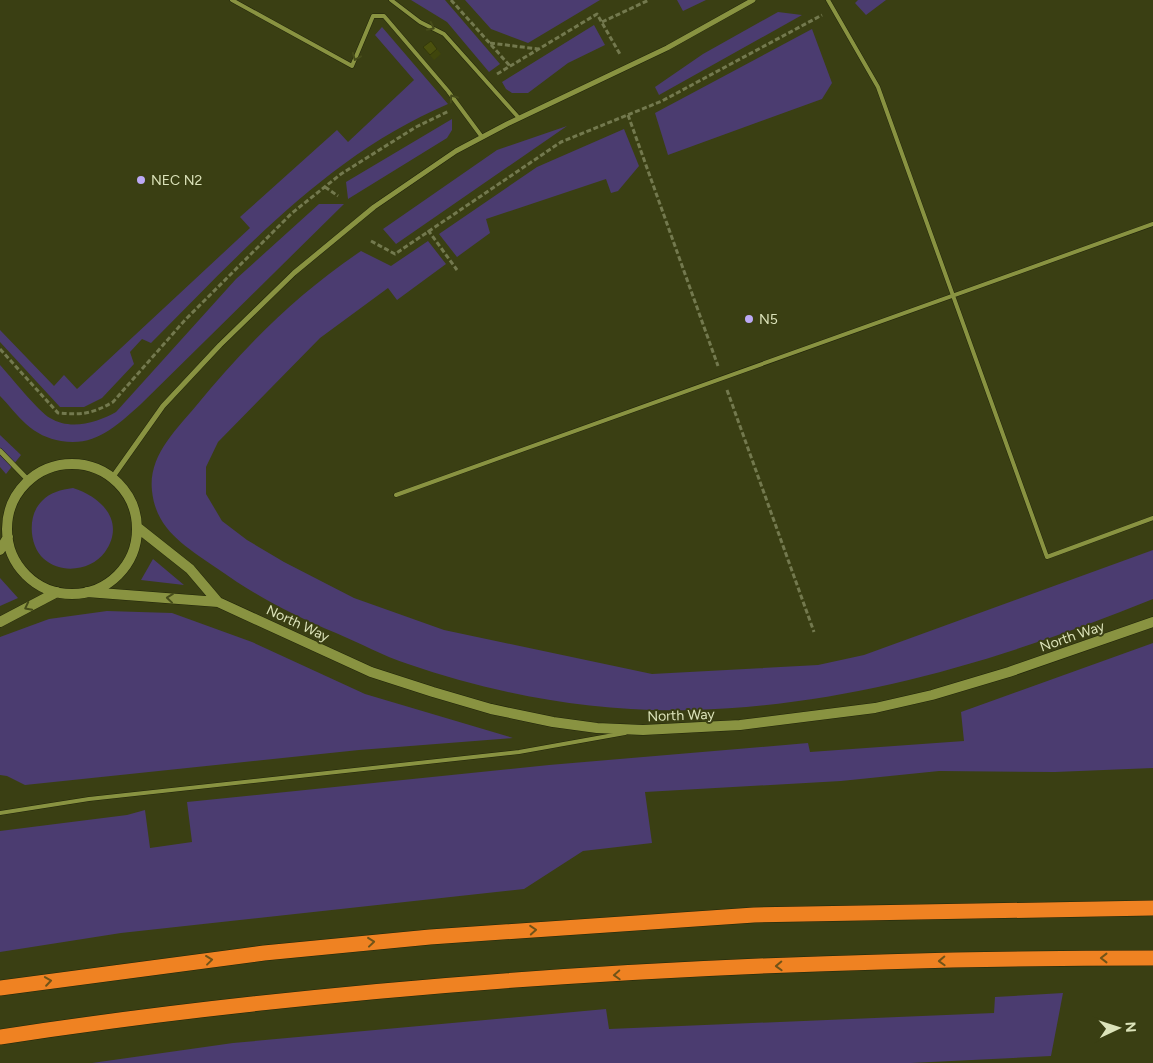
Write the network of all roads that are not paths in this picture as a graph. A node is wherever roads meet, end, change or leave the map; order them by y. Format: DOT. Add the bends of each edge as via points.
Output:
graph roads {
  1 [pos="232,0"];
  2 [pos="391,0"];
  3 [pos="753,0"];
  4 [pos="828,0"];
  5 [pos="520,118"];
  6 [pos="482,136"];
  7 [pos="1153,224"];
  8 [pos="954,296"];
  9 [pos="0,451"];
  10 [pos="112,478"];
  11 [pos="28,481"];
  12 [pos="396,495"];
  13 [pos="1153,518"];
  14 [pos="137,527"];
  15 [pos="8,537"];
  16 [pos="0,550"];
  17 [pos="57,592"];
  18 [pos="87,592"];
  19 [pos="218,602"];
  20 [pos="0,622"];
  21 [pos="1153,622"];
  22 [pos="643,730"];
  23 [pos="0,813"];
  24 [pos="1153,908"];
  25 [pos="1153,958"];
  26 [pos="0,988"];
  27 [pos="0,1038"];
  6 -- 1 [label="lane, one-way" via="384,16 373,16 352,66"];
  2 -- 5 [label="lane, one-way" via="420,22 444,34"];
  3 -- 5 [label="street" via="667,48"];
  4 -- 8 [label="lane" via="878,87"];
  5 -- 6 [label="street"];
  6 -- 10 [label="street" via="374,207 294,274 220,345 163,406"];
  7 -- 8 [label="lane"];
  8 -- 12 [label="lane"];
  8 -- 13 [label="lane" via="1047,557"];
  9 -- 11 [label="street"];
  10 -- 11 [label="street" via="99,470 70,464 48,469"];
  10 -- 14 [label="street" via="130,500"];
  11 -- 15 [label="street" via="16,497 8,517"];
  14 -- 18 [label="street" via="135,545 118,575 104,586"];
  14 -- 19 [label="street, North Way" via="190,569"];
  15 -- 16 [label="street"];
  15 -- 17 [label="street" via="16,562 34,581"];
  17 -- 18 [label="street"];
  17 -- 20 [label="street, one-way"];
  19 -- 18 [label="street, North Way, one-way"];
  19 -- 22 [label="street, North Way" via="371,672 433,692 552,722"];
  21 -- 22 [label="street, North Way" via="1009,672 875,708 740,725"];
  22 -- 23 [label="lane" via="519,752 89,799"];
  26 -- 24 [label="highway, one-way" via="264,953 440,936 754,915"];
  25 -- 27 [label="highway, one-way" via="755,966 443,986 110,1022"];
}
